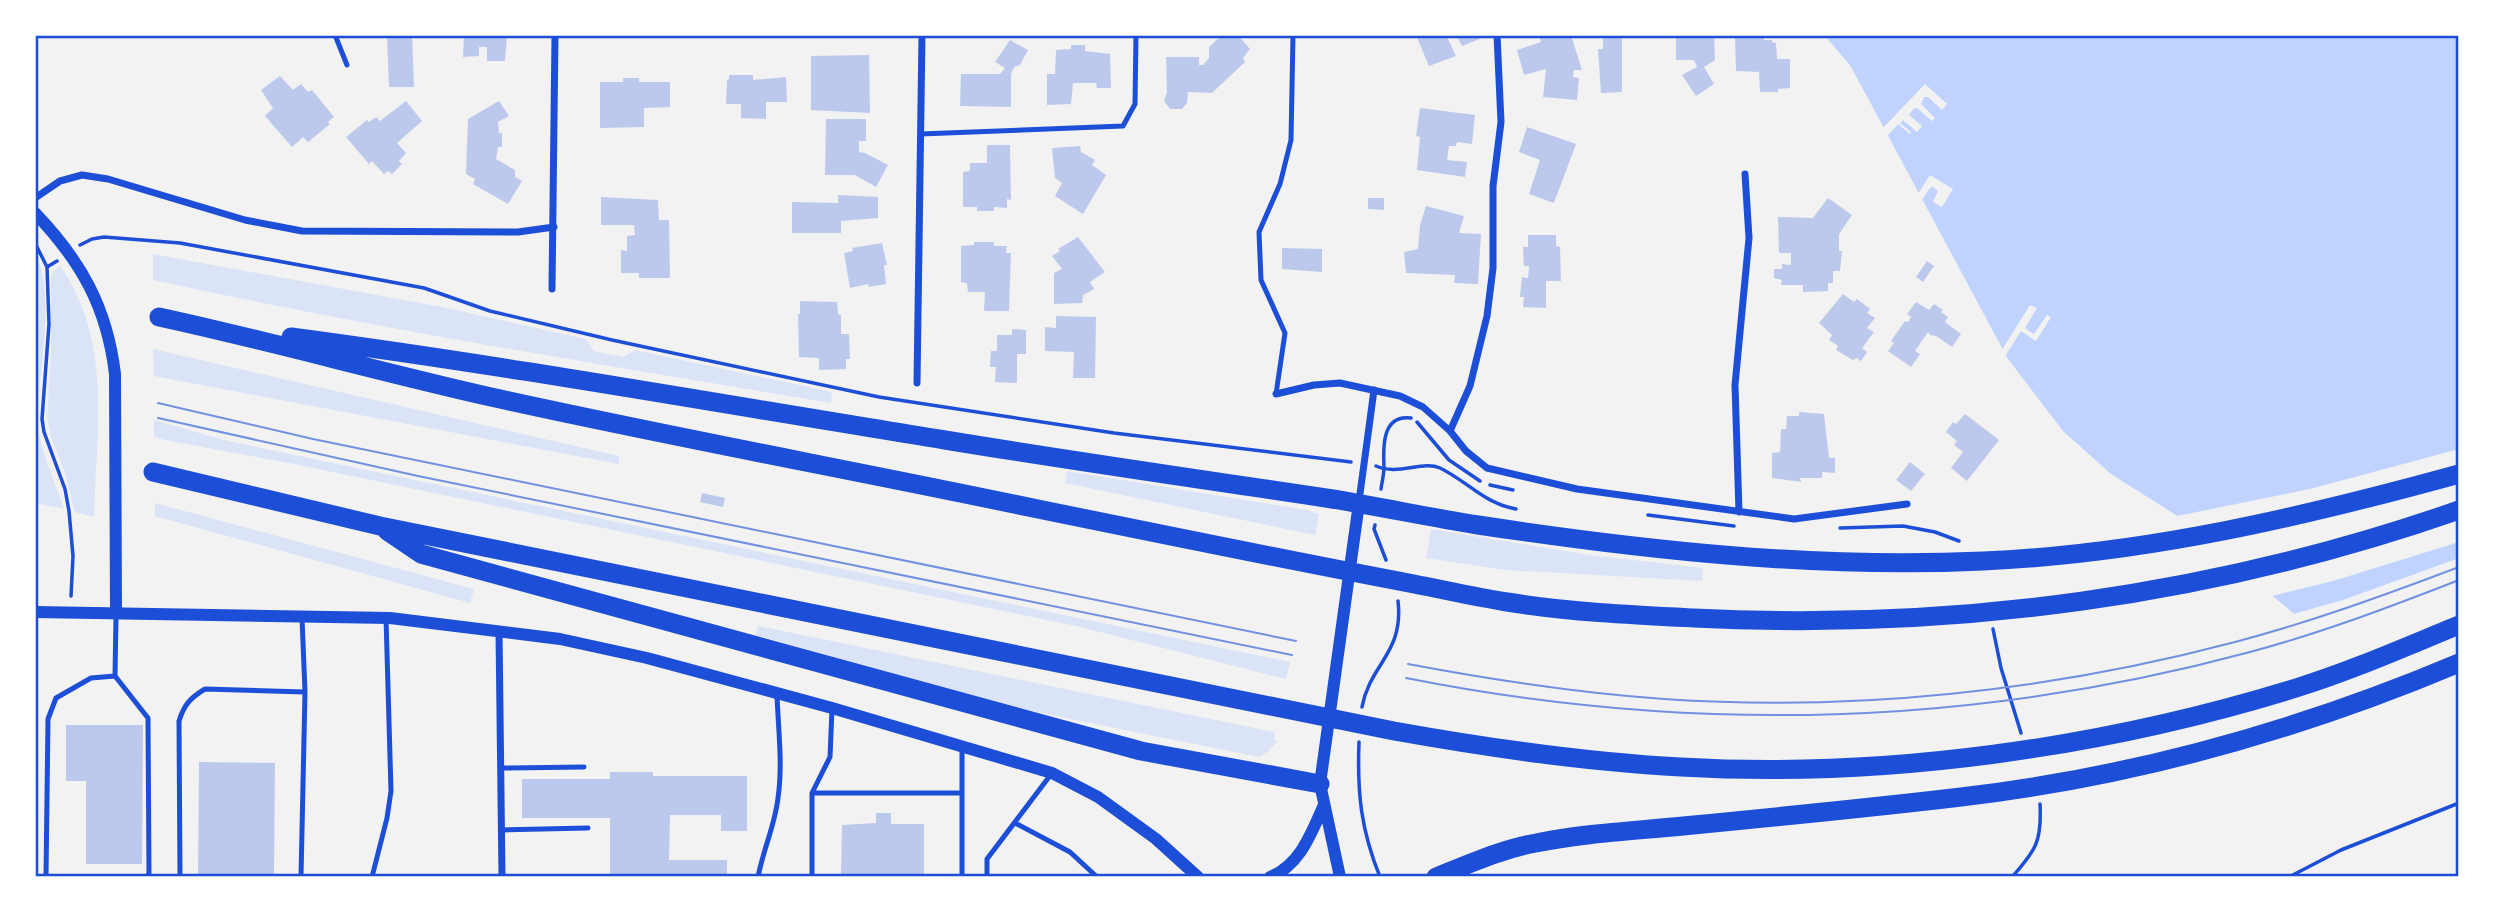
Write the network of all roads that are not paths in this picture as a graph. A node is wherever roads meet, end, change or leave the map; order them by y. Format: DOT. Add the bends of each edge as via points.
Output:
graph roads {
  1 [pos="335,35"];
  2 [pos="555,35"];
  3 [pos="922,35"];
  4 [pos="1136,35"];
  5 [pos="1293,35"];
  6 [pos="1497,35"];
  7 [pos="347,65"];
  8 [pos="920,134"];
  9 [pos="1745,174"];
  10 [pos="35,198"];
  11 [pos="35,213"];
  12 [pos="554,227"];
  13 [pos="552,289"];
  14 [pos="159,317"];
  15 [pos="193,324"];
  16 [pos="917,383"];
  17 [pos="1374,390"];
  18 [pos="1276,394"];
  19 [pos="1450,431"];
  20 [pos="153,472"];
  21 [pos="2459,474"];
  22 [pos="1359,503"];
  23 [pos="1907,504"];
  24 [pos="2459,510"];
  25 [pos="1740,512"];
  26 [pos="380,526"];
  27 [pos="35,612"];
  28 [pos="116,612"];
  29 [pos="302,616"];
  30 [pos="386,618"];
  31 [pos="2459,625"];
  32 [pos="499,630"];
  33 [pos="2459,663"];
  34 [pos="115,676"];
  35 [pos="305,692"];
  36 [pos="777,693"];
  37 [pos="832,708"];
  38 [pos="962,747"];
  39 [pos="584,767"];
  40 [pos="501,768"];
  41 [pos="1052,774"];
  42 [pos="1320,784"];
  43 [pos="812,793"];
  44 [pos="962,793"];
  45 [pos="1323,806"];
  46 [pos="1015,823"];
  47 [pos="588,828"];
  48 [pos="501,830"];
  49 [pos="1444,875"];
  50 [pos="46,877"];
  51 [pos="146,877"];
  52 [pos="180,877"];
  53 [pos="301,877"];
  54 [pos="372,877"];
  55 [pos="502,877"];
  56 [pos="758,877"];
  57 [pos="812,877"];
  58 [pos="962,877"];
  59 [pos="987,877"];
  60 [pos="1097,877"];
  61 [pos="1198,877"];
  62 [pos="1270,877"];
  63 [pos="1340,877"];
  1 -- 7 [label="lane"];
  2 -- 12 [label="street"];
  3 -- 8 [label="street"];
  4 -- 8 [label="lane" via="1135,104 1123,126"];
  5 -- 18 [label="lane" via="1291,140 1280,184 1259,232 1261,280 1285,334"];
  6 -- 19 [label="street" via="1501,122 1493,186 1488,316 1470,386"];
  8 -- 16 [label="street"];
  9 -- 25 [label="street" via="1749,238 1735,384"];
  10 -- 12 [label="street" via="60,181 82,176 302,231 519,232"];
  11 -- 28 [label="street" via="82,270 111,347"];
  12 -- 13 [label="street"];
  14 -- 15 [label="highway"];
  15 -- 22 [label="highway" via="513,369"];
  15 -- 24 [label="highway" via="491,397 1306,564 1510,603 1646,616 1873,621 2036,608 2173,586 2312,555"];
  17 -- 18 [label="street" via="1340,383 1314,384"];
  17 -- 19 [label="street" via="1423,407"];
  17 -- 22 [label="street"];
  19 -- 25 [label="street" via="1488,468 1515,476"];
  20 -- 26 [label="highway"];
  21 -- 22 [label="highway" via="2334,508 2212,534 2053,556 1942,562 1712,554 1477,524"];
  22 -- 42 [label="street"];
  23 -- 25 [label="street" via="1794,519"];
  26 -- 31 [label="highway" via="1475,746 1708,768 1825,767 1957,758 2098,737 2298,687"];
  26 -- 42 [label="highway" via="421,554 1141,751"];
  27 -- 28 [label="street"];
  28 -- 29 [label="street"];
  28 -- 34 [label="lane"];
  29 -- 30 [label="street"];
  29 -- 35 [label="lane"];
  30 -- 32 [label="street"];
  30 -- 54 [label="lane" via="391,791"];
  32 -- 36 [label="street" via="647,658"];
  32 -- 40 [label="street"];
  33 -- 49 [label="highway" via="2242,742 2074,780 1961,797 1588,834 1533,843"];
  34 -- 50 [label="lane" via="91,678 56,698 48,719"];
  34 -- 51 [label="lane" via="148,718"];
  35 -- 52 [label="lane" via="205,690 183,706 179,721"];
  35 -- 53 [label="lane"];
  36 -- 37 [label="street"];
  36 -- 56 [label="lane" via="779,795"];
  37 -- 38 [label="street"];
  37 -- 43 [label="lane" via="830,757"];
  38 -- 41 [label="street"];
  38 -- 44 [label="lane"];
  39 -- 40 [label="lane"];
  40 -- 48 [label="street"];
  41 -- 46 [label="lane"];
  41 -- 61 [label="street" via="1098,797"];
  42 -- 45 [label="street"];
  43 -- 44 [label="lane"];
  43 -- 57 [label="lane"];
  44 -- 58 [label="lane"];
  45 -- 62 [label="street" via="1300,853"];
  45 -- 63 [label="street"];
  46 -- 59 [label="lane" via="987,859"];
  46 -- 60 [label="lane" via="1070,852"];
  47 -- 48 [label="lane"];
  48 -- 55 [label="street"];
}
